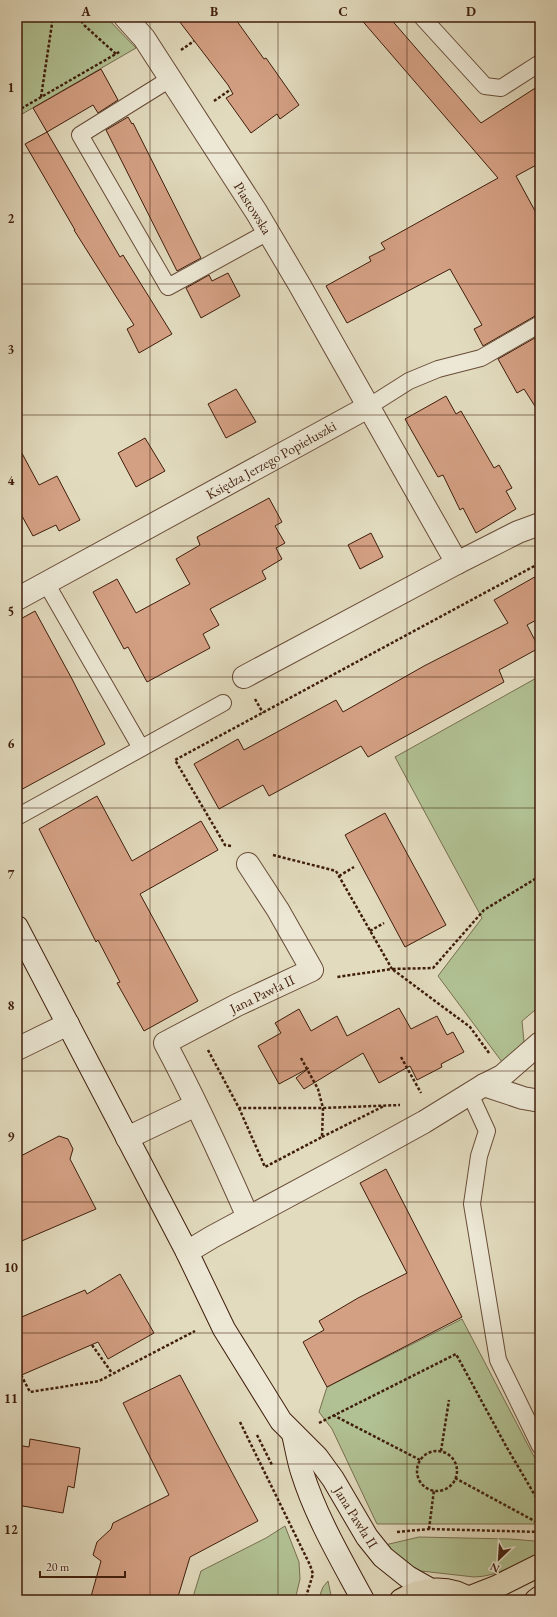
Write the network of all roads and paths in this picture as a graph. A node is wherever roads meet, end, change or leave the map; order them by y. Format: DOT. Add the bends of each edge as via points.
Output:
graph roads {
  1 [pos="52,17"];
  2 [pos="78,17"];
  3 [pos="125,17"];
  4 [pos="422,17"];
  5 [pos="540,63"];
  6 [pos="170,79"];
  7 [pos="41,97"];
  8 [pos="17,111"];
  9 [pos="268,232"];
  10 [pos="540,324"];
  11 [pos="368,407"];
  12 [pos="540,524"];
  13 [pos="457,563"];
  14 [pos="540,563"];
  15 [pos="46,583"];
  16 [pos="17,599"];
  17 [pos="244,677"];
  18 [pos="223,703"];
  19 [pos="141,748"];
  20 [pos="17,817"];
  21 [pos="232,846"];
  22 [pos="267,854"];
  23 [pos="248,864"];
  24 [pos="354,867"];
  25 [pos="339,876"];
  26 [pos="540,876"];
  27 [pos="384,923"];
  28 [pos="17,927"];
  29 [pos="370,931"];
  30 [pos="392,969"];
  31 [pos="331,978"];
  32 [pos="68,1024"];
  33 [pos="540,1043"];
  34 [pos="212,1045"];
  35 [pos="17,1049"];
  36 [pos="401,1057"];
  37 [pos="300,1058"];
  38 [pos="485,1085"];
  39 [pos="423,1096"];
  40 [pos="540,1101"];
  41 [pos="196,1105"];
  42 [pos="386,1105"];
  43 [pos="407,1105"];
  44 [pos="238,1108"];
  45 [pos="323,1108"];
  46 [pos="322,1137"];
  47 [pos="127,1138"];
  48 [pos="248,1217"];
  49 [pos="187,1252"];
  50 [pos="195,1331"];
  51 [pos="92,1345"];
  52 [pos="112,1373"];
  53 [pos="21,1375"];
  54 [pos="449,1400"];
  55 [pos="240,1422"];
  56 [pos="254,1428"];
  57 [pos="292,1432"];
  58 [pos="540,1446"];
  59 [pos="441,1451"];
  60 [pos="420,1460"];
  61 [pos="274,1470"];
  62 [pos="456,1478"];
  63 [pos="434,1490"];
  64 [pos="540,1504"];
  65 [pos="540,1524"];
  66 [pos="429,1529"];
  67 [pos="391,1532"];
  68 [pos="540,1532"];
  69 [pos="336,1552"];
  70 [pos="540,1565"];
  71 [pos="431,1590"];
  72 [pos="540,1597"];
  73 [pos="469,1599"];
  74 [pos="305,1600"];
  75 [pos="345,1600"];
  76 [pos="363,1600"];
  77 [pos="401,1600"];
  78 [pos="536,1600"];
  1 -- 7 [label="path"];
  2 -- 7 [label="path" via="116,54"];
  3 -- 6 [label="street, Piastowska" via="144,38"];
  4 -- 5 [label="lane" via="484,86 501,88"];
  6 -- 9 [label="street, Piastowska"];
  6 -- 9 [label="lane" via="80,135 168,287"];
  7 -- 8 [label="path"];
  9 -- 11 [label="street, Piastowska"];
  10 -- 11 [label="lane" via="481,358 438,369 409,381"];
  11 -- 13 [label="street"];
  11 -- 15 [label="street, Księdza Jerzego Popiełuszki"];
  12 -- 13 [label="street" via="518,532"];
  13 -- 17 [label="street"];
  14 -- 21 [label="path" via="175,760 225,845"];
  15 -- 16 [label="street, Księdza Jerzego Popiełuszki"];
  15 -- 19 [label="lane"];
  18 -- 19 [label="lane"];
  19 -- 20 [label="lane"];
  22 -- 25 [label="path" via="336,871"];
  23 -- 41 [label="street, Jana Pawła II" via="312,970 237,1005 165,1043"];
  24 -- 25 [label="path"];
  25 -- 29 [label="path"];
  26 -- 30 [label="path" via="484,910 433,968"];
  27 -- 29 [label="path"];
  28 -- 32 [label="street, Jana Pawła II"];
  29 -- 30 [label="path"];
  30 -- 31 [label="path"];
  30 -- 38 [label="path" via="470,1027 496,1063"];
  32 -- 35 [label="street"];
  32 -- 47 [label="street, Jana Pawła II"];
  33 -- 38 [label="street"];
  34 -- 44 [label="path" via="207,1049"];
  36 -- 39 [label="path"];
  37 -- 45 [label="path" via="318,1089"];
  38 -- 40 [label="street"];
  38 -- 48 [label="street" via="424,1122"];
  38 -- 58 [label="lane" via="487,1130 479,1156 472,1204 498,1360"];
  41 -- 47 [label="street"];
  41 -- 48 [label="street, Jana Pawła II"];
  42 -- 43 [label="path"];
  42 -- 45 [label="path"];
  42 -- 46 [label="path"];
  44 -- 45 [label="path"];
  44 -- 46 [label="path" via="265,1167"];
  45 -- 46 [label="path"];
  47 -- 49 [label="street, Jana Pawła II"];
  48 -- 49 [label="street"];
  49 -- 57 [label="street, Jana Pawła II" via="224,1328 281,1421"];
  50 -- 52 [label="path"];
  51 -- 52 [label="path"];
  52 -- 53 [label="path" via="99,1380 30,1392"];
  54 -- 59 [label="path"];
  55 -- 74 [label="path" via="310,1565 313,1574"];
  56 -- 61 [label="path"];
  57 -- 69 [label="street, Jana Pawła II" via="302,1473"];
  57 -- 71 [label="street, Jana Pawła II" via="317,1457 367,1537 383,1557 408,1577"];
  59 -- 60 [label="path" via="433,1451"];
  59 -- 62 [label="path" via="456,1464"];
  60 -- 63 [label="path" via="417,1467 420,1482 426,1488"];
  60 -- 64 [label="path" via="333,1415 456,1354"];
  62 -- 63 [label="path" via="443,1490"];
  62 -- 65 [label="path"];
  63 -- 66 [label="path"];
  66 -- 67 [label="path"];
  66 -- 68 [label="path"];
  69 -- 75 [label="street"];
  69 -- 76 [label="street, Jana Pawła II"];
  70 -- 73 [label="main road"];
  71 -- 73 [label="main road" via="456,1592"];
  71 -- 77 [label="main road"];
  72 -- 78 [label="main road"];
}
